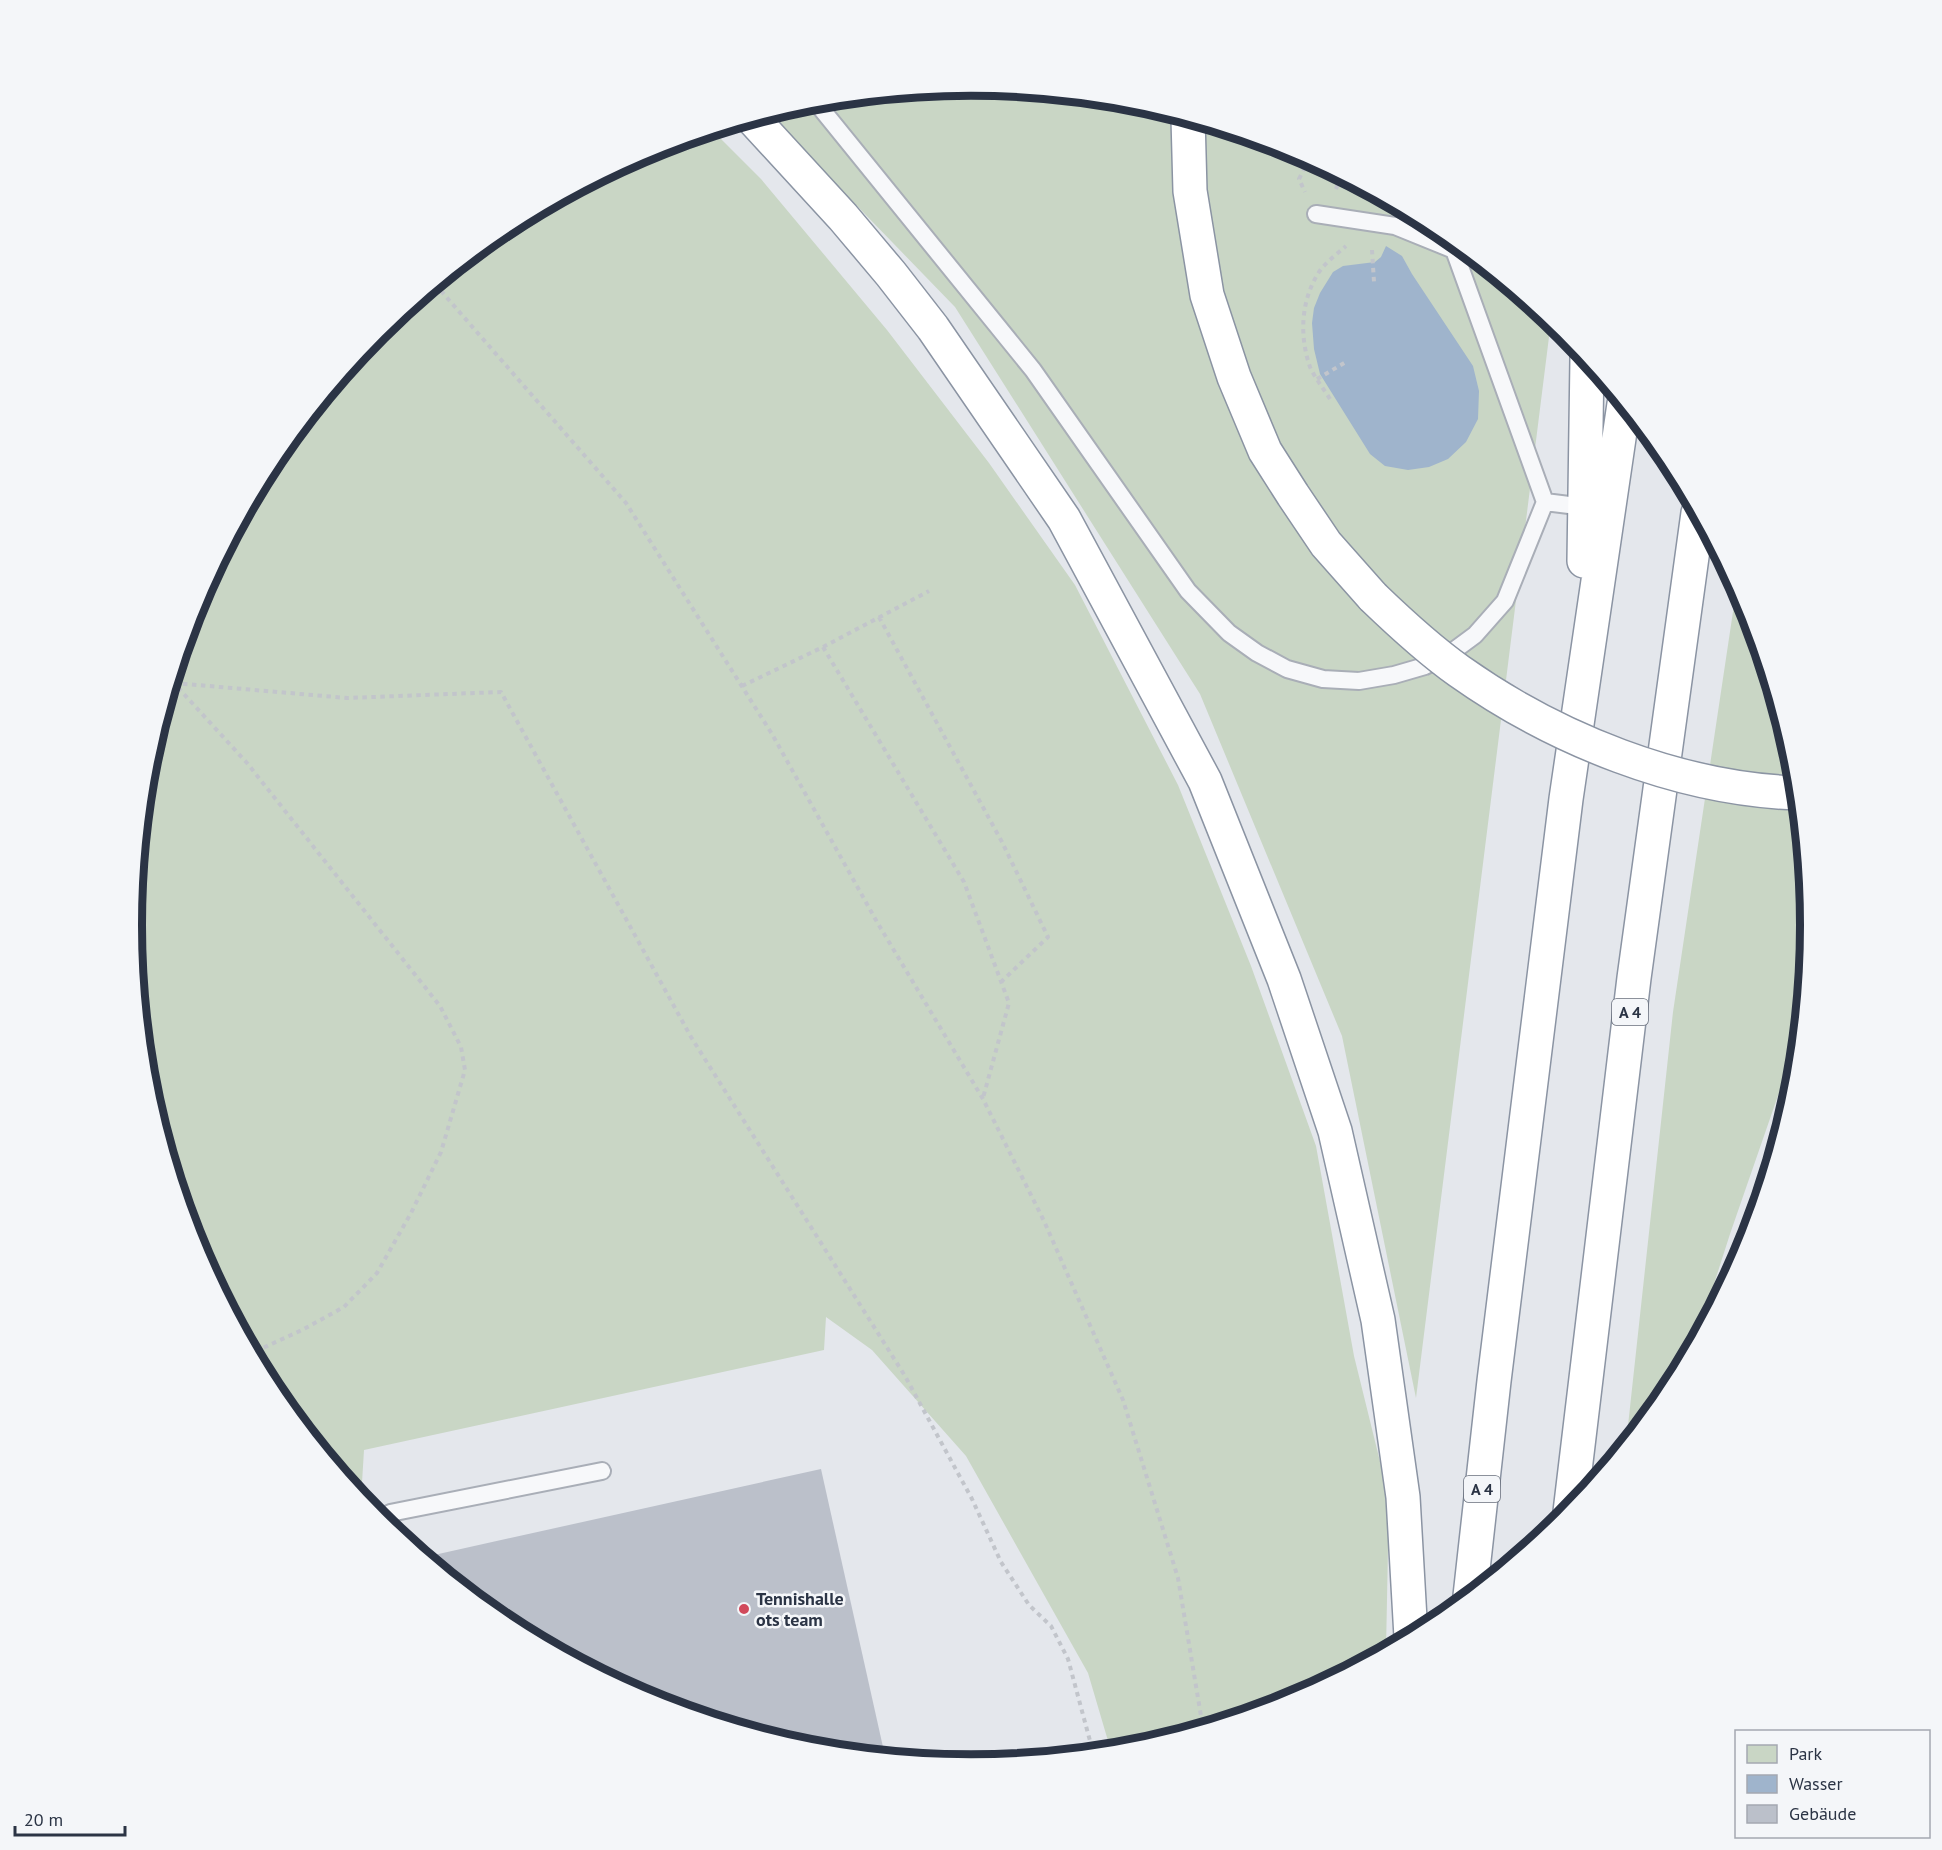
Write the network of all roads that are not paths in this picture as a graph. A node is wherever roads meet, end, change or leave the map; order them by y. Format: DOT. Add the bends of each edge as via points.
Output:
graph roads {
  1 [pos="822,110"];
  2 [pos="757,124"];
  3 [pos="1188,125"];
  4 [pos="1316,214"];
  5 [pos="1442,243"];
  6 [pos="1458,255"];
  7 [pos="1587,370"];
  8 [pos="1623,413"];
  9 [pos="1545,502"];
  10 [pos="1585,507"];
  11 [pos="1696,524"];
  12 [pos="1582,692"];
  13 [pos="1789,792"];
  14 [pos="602,1471"];
  15 [pos="1572,1495"];
  16 [pos="389,1515"];
  17 [pos="1471,1586"];
  18 [pos="1410,1627"];
  1 -- 9 [label="lane" via="1032,370 1188,591 1222,626 1257,653 1287,669 1323,679 1359,681 1425,666 1452,652 1475,635 1505,601"];
  2 -- 18 [label="highway" via="843,217 933,328 1064,519 1205,781 1284,979 1335,1131 1380,1332 1403,1497"];
  3 -- 13 [label="highway, bridge" via="1190,191 1207,295 1234,377 1265,451 1326,544 1373,597 1457,670 1570,736 1664,770"];
  4 -- 5 [label="lane" via="1395,226"];
  6 -- 9 [label="lane"];
  7 -- 10 [label="highway"];
  8 -- 12 [label="highway, A 4"];
  9 -- 10 [label="lane"];
  10 -- 12 [label="highway"];
  11 -- 15 [label="highway, A 4" via="1633,990"];
  12 -- 17 [label="highway, A 4" via="1564,811"];
  14 -- 16 [label="lane"];
}
